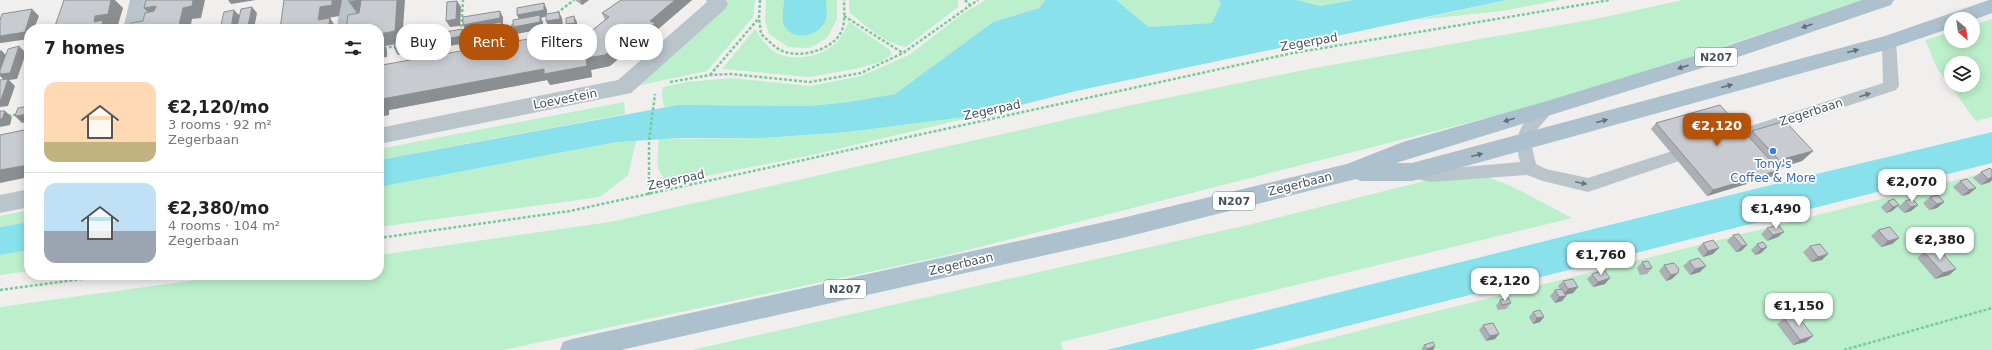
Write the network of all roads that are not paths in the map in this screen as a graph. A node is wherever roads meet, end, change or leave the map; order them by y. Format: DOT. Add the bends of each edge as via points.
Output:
graph roads {
  1 [pos="140,0"];
  2 [pos="350,0"];
  3 [pos="716,0"];
  4 [pos="1884,0"];
  5 [pos="1992,6"];
  6 [pos="1975,12"];
  7 [pos="1944,22"];
  8 [pos="134,24"];
  9 [pos="348,24"];
  10 [pos="1889,42"];
  11 [pos="1547,109"];
  12 [pos="384,135"];
  13 [pos="1523,143"];
  14 [pos="1529,168"];
  15 [pos="1350,172"];
  16 [pos="1412,172"];
  17 [pos="24,199"];
  18 [pos="0,204"];
  19 [pos="572,350"];
  1 -- 8 [label="street"];
  2 -- 9 [label="street"];
  3 -- 12 [label="street, Loevestein" via="718,4 624,87"];
  4 -- 11 [label="main road, Zegerbaan / N207, one-way" via="1737,50"];
  5 -- 6 [label="main road"];
  7 -- 10 [label="main road, Zegerbaan / N207"];
  13 -- 10 [label="main road, Zegerbaan / N207, one-way"];
  14 -- 10 [label="lane, Zegerbaan, one-way" via="1543,175 1588,185 1891,86"];
  11 -- 13 [label="lane, Zegerbaan" via="1528,126"];
  11 -- 15 [label="main road, Zegerbaan / N207, one-way" via="1403,150"];
  13 -- 14 [label="lane"];
  16 -- 13 [label="main road, Zegerbaan / N207, one-way"];
  14 -- 16 [label="lane, Zegerbaan" via="1430,176"];
  15 -- 16 [label="main road, Zegerbaan / N207"];
  15 -- 19 [label="main road, Zegerbaan / N207" via="1118,229"];
  17 -- 18 [label="street"];
}
